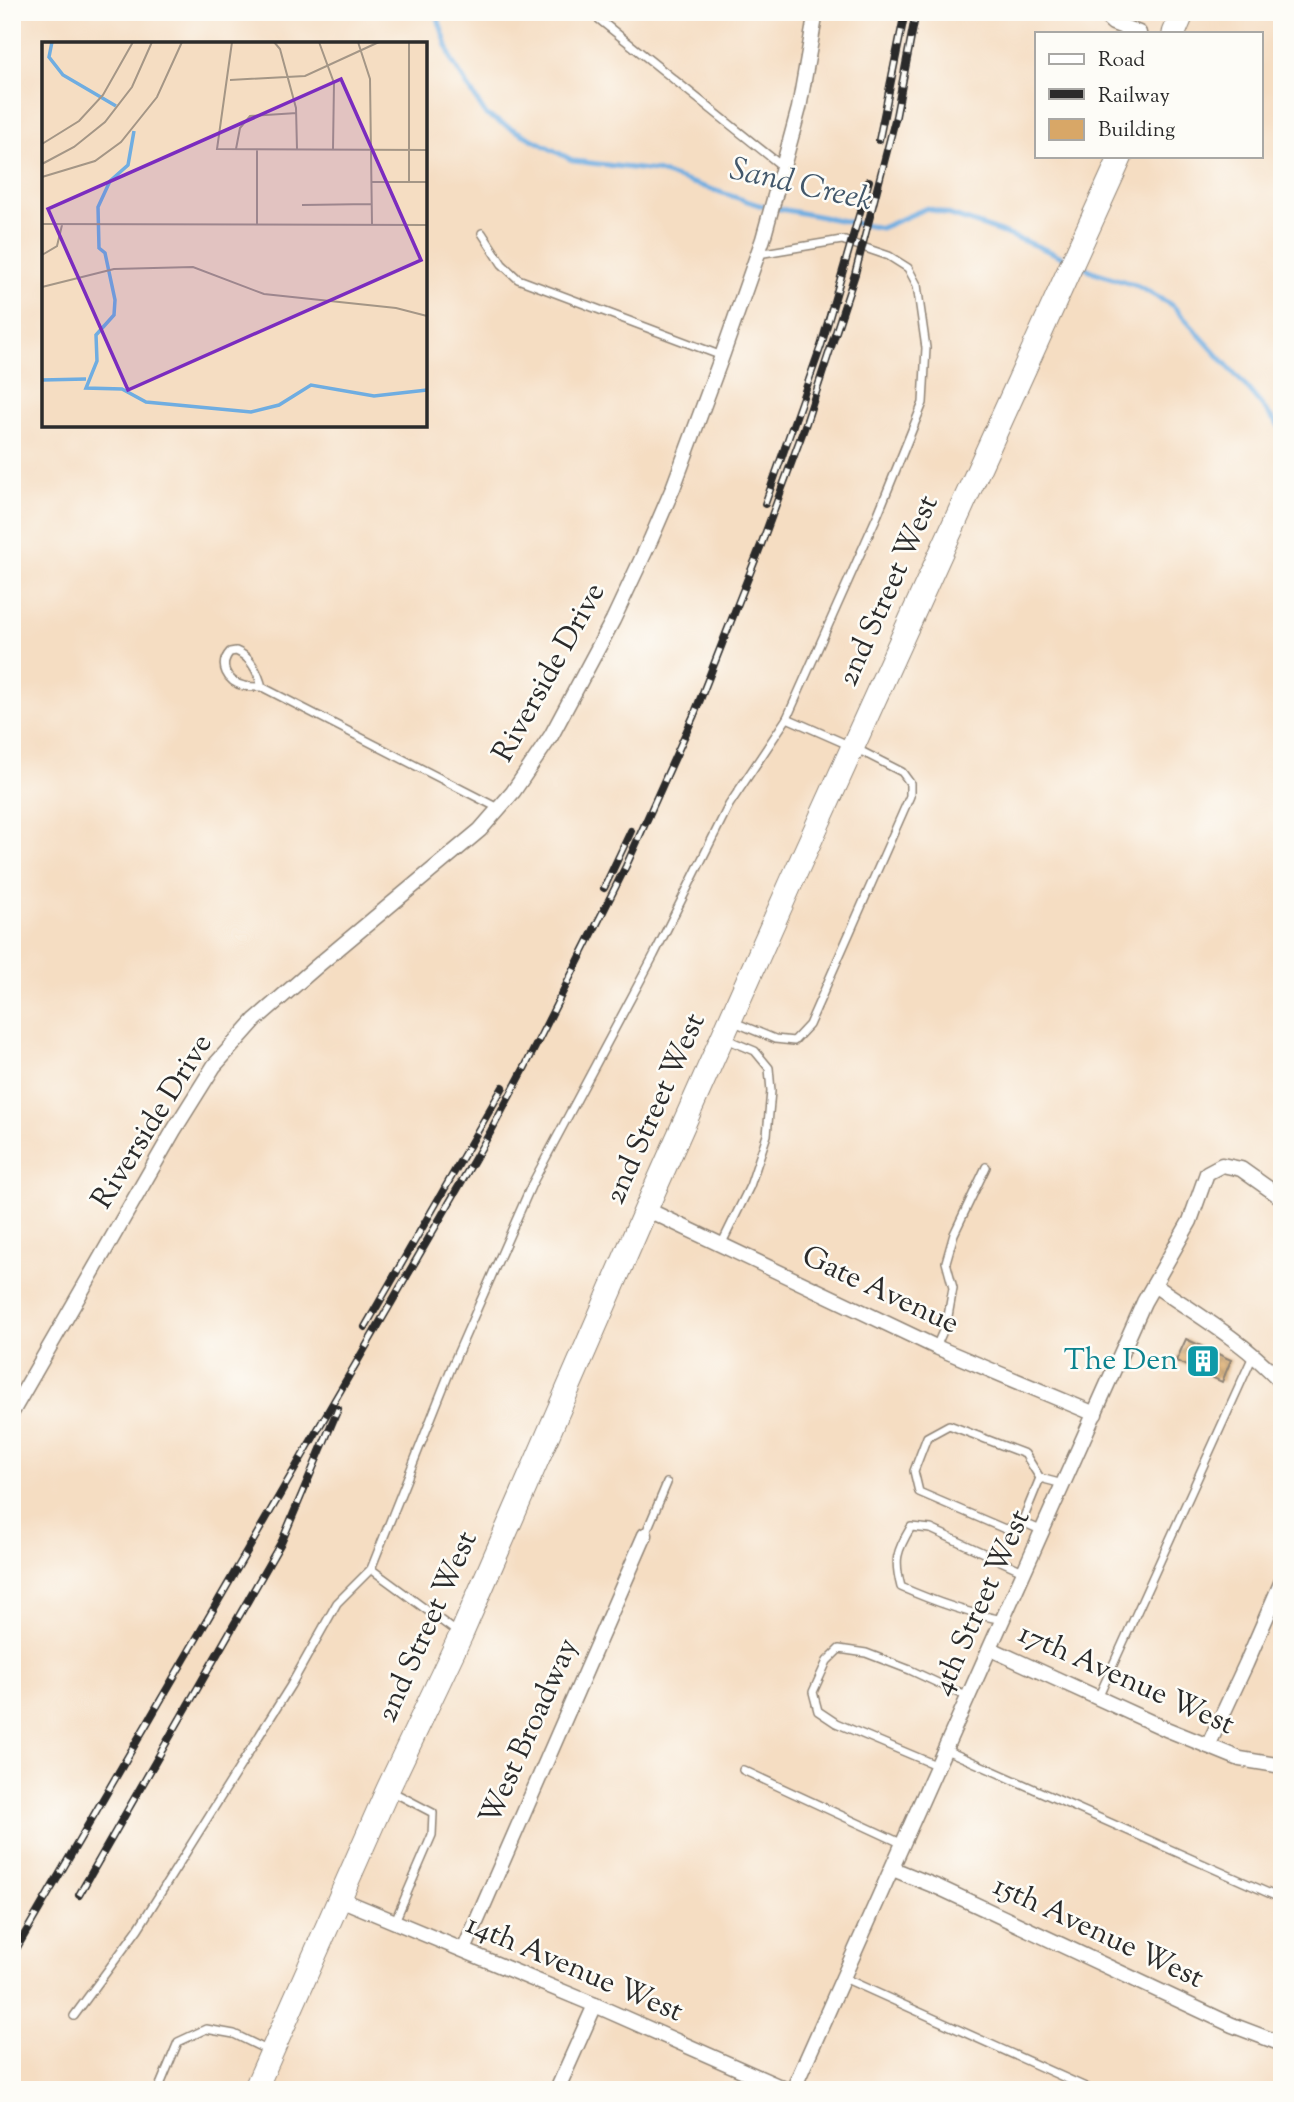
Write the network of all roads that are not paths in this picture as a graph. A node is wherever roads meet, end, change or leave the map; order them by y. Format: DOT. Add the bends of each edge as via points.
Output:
graph roads {
  1 [pos="590,12"];
  2 [pos="816,12"];
  3 [pos="1101,12"];
  4 [pos="1183,12"];
  5 [pos="1136,32"];
  6 [pos="1174,32"];
  7 [pos="1120,158"];
  8 [pos="783,167"];
  9 [pos="482,233"];
  10 [pos="758,254"];
  11 [pos="722,356"];
  12 [pos="262,687"];
  13 [pos="787,718"];
  14 [pos="853,747"];
  15 [pos="499,809"];
  16 [pos="726,1029"];
  17 [pos="986,1167"];
  18 [pos="1282,1198"];
  19 [pos="646,1209"];
  20 [pos="721,1245"];
  21 [pos="1154,1285"];
  22 [pos="936,1346"];
  23 [pos="1253,1356"];
  24 [pos="1282,1383"];
  25 [pos="12,1412"];
  26 [pos="1095,1414"];
  27 [pos="1040,1478"];
  28 [pos="667,1483"];
  29 [pos="1063,1485"];
  30 [pos="1022,1522"];
  31 [pos="1043,1531"];
  32 [pos="645,1535"];
  33 [pos="371,1569"];
  34 [pos="1025,1572"];
  35 [pos="1282,1581"];
  36 [pos="1003,1620"];
  37 [pos="461,1635"];
  38 [pos="991,1649"];
  39 [pos="969,1698"];
  40 [pos="1098,1698"];
  41 [pos="1208,1746"];
  42 [pos="946,1749"];
  43 [pos="939,1766"];
  44 [pos="1282,1766"];
  45 [pos="743,1770"];
  46 [pos="388,1789"];
  47 [pos="904,1844"];
  48 [pos="893,1869"];
  49 [pos="340,1899"];
  50 [pos="1282,1899"];
  51 [pos="394,1922"];
  52 [pos="464,1950"];
  53 [pos="844,1978"];
  54 [pos="595,2005"];
  55 [pos="74,2016"];
  56 [pos="1282,2044"];
  57 [pos="271,2053"];
  58 [pos="257,2085"];
  59 [pos="159,2090"];
  60 [pos="281,2090"];
  61 [pos="557,2090"];
  62 [pos="787,2090"];
  63 [pos="793,2090"];
  64 [pos="1092,2090"];
  1 -- 8 [label="lane"];
  2 -- 8 [label="street, Riverside Drive"];
  3 -- 5 [label="street" via="1113,23"];
  4 -- 6 [label="main road"];
  7 -- 14 [label="main road, 2nd Street West"];
  8 -- 10 [label="street, Riverside Drive"];
  9 -- 11 [label="lane" via="518,279"];
  10 -- 11 [label="street, Riverside Drive"];
  10 -- 13 [label="lane" via="842,240 889,256 908,268 917,285 926,348 923,403"];
  11 -- 15 [label="street, Riverside Drive" via="673,488 613,620 551,736"];
  12 -- 12 [label="lane" via="245,686 229,677 223,665 226,656 242,653 249,659"];
  12 -- 15 [label="lane"];
  13 -- 14 [label="lane"];
  13 -- 33 [label="lane" via="729,804 532,1184 452,1366"];
  14 -- 16 [label="main road, 2nd Street West"];
  14 -- 16 [label="lane" via="902,772 910,783 910,796 809,1025 794,1041"];
  15 -- 25 [label="street, Riverside Drive" via="255,1020 214,1066"];
  16 -- 19 [label="main road, 2nd Street West"];
  16 -- 20 [label="lane" via="755,1051 769,1069 771,1091 767,1135 750,1186"];
  17 -- 22 [label="lane" via="946,1262 953,1288 947,1322"];
  18 -- 21 [label="street, 4th Street West" via="1241,1168 1222,1165 1208,1173 1190,1221"];
  19 -- 20 [label="street, Gate Avenue"];
  19 -- 37 [label="main road, 2nd Street West"];
  20 -- 22 [label="street, Gate Avenue"];
  21 -- 23 [label="street"];
  21 -- 26 [label="street, 4th Street West"];
  22 -- 26 [label="street, Gate Avenue"];
  23 -- 24 [label="street"];
  23 -- 40 [label="lane"];
  26 -- 29 [label="street, 4th Street West"];
  27 -- 29 [label="lane"];
  27 -- 30 [label="lane"];
  27 -- 30 [label="lane" via="1025,1454 948,1425 927,1437 914,1471 919,1492 1005,1529"];
  28 -- 32 [label="lane"];
  29 -- 31 [label="street, 4th Street West"];
  30 -- 31 [label="lane"];
  31 -- 34 [label="street, 4th Street West"];
  32 -- 52 [label="street, West Broadway"];
  33 -- 37 [label="lane"];
  33 -- 55 [label="lane" via="337,1603 138,1929"];
  34 -- 36 [label="street, 4th Street West"];
  34 -- 36 [label="lane" via="931,1529 911,1527 902,1542 896,1566 901,1587 970,1614"];
  35 -- 41 [label="street"];
  36 -- 38 [label="street, 4th Street West"];
  37 -- 46 [label="main road, 2nd Street West"];
  38 -- 39 [label="street, 4th Street West"];
  38 -- 40 [label="street, 17th Avenue West"];
  39 -- 42 [label="street, 4th Street West"];
  39 -- 43 [label="lane" via="866,1653 839,1649 827,1661 813,1692 818,1711 836,1723"];
  40 -- 41 [label="street, 17th Avenue West"];
  41 -- 44 [label="street, 17th Avenue West" via="1240,1759"];
  42 -- 43 [label="street, 4th Street West"];
  42 -- 50 [label="lane"];
  43 -- 47 [label="street, 4th Street West"];
  45 -- 47 [label="lane"];
  46 -- 49 [label="main road, 2nd Street West"];
  46 -- 51 [label="lane" via="433,1813 432,1835"];
  47 -- 48 [label="street, 4th Street West"];
  48 -- 53 [label="street, 4th Street West"];
  48 -- 56 [label="street, 15th Avenue West" via="1231,2025"];
  49 -- 51 [label="street, 14th Avenue West"];
  49 -- 57 [label="main road, 2nd Street West"];
  51 -- 52 [label="street, 14th Avenue West"];
  52 -- 54 [label="street, 14th Avenue West"];
  53 -- 63 [label="street, 4th Street West"];
  53 -- 64 [label="lane"];
  54 -- 61 [label="street"];
  54 -- 62 [label="street, 14th Avenue West"];
  57 -- 58 [label="main road, 2nd Street West"];
  57 -- 59 [label="lane" via="234,2034 206,2029 178,2042"];
  58 -- 60 [label="lane"];
}
